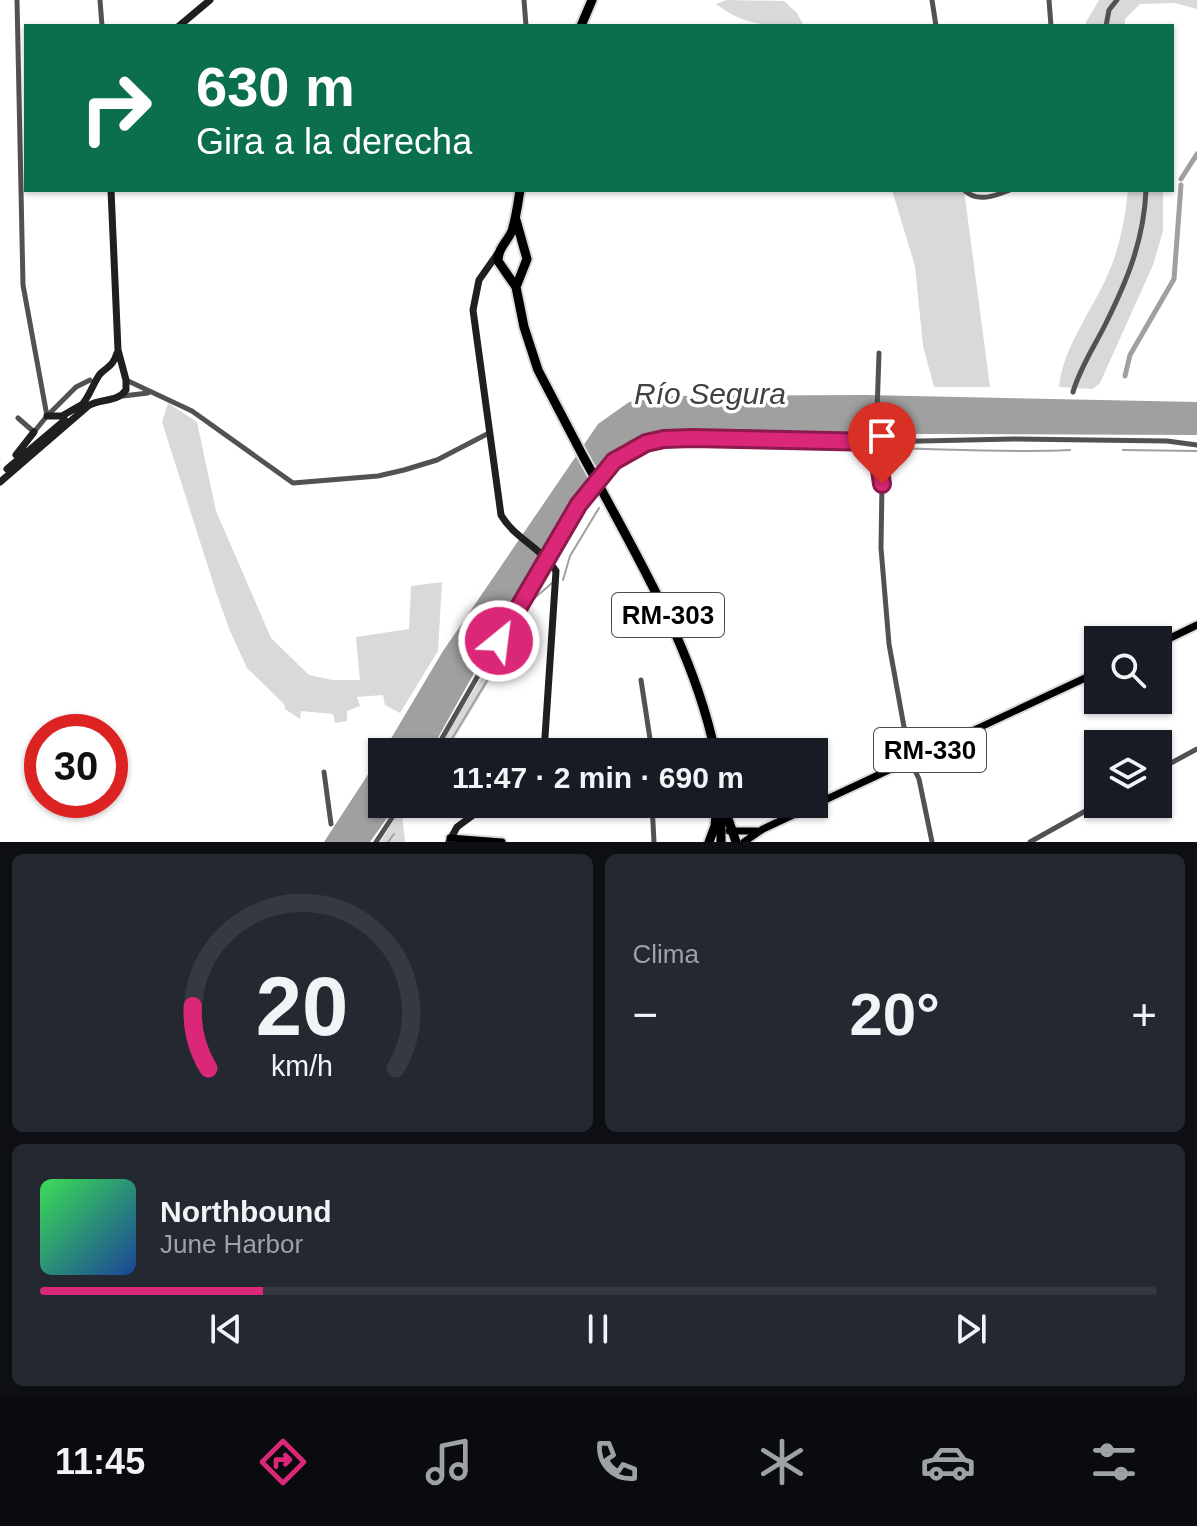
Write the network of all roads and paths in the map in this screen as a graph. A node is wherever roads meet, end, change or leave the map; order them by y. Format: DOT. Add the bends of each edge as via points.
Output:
graph roads {
  1 [pos="17,0"];
  2 [pos="100,0"];
  3 [pos="210,0"];
  4 [pos="524,0"];
  5 [pos="592,0"];
  6 [pos="932,0"];
  7 [pos="1049,0"];
  8 [pos="1117,0"];
  9 [pos="102,24"];
  10 [pos="181,24"];
  11 [pos="526,24"];
  12 [pos="582,24"];
  13 [pos="936,24"];
  14 [pos="1051,24"];
  15 [pos="1106,24"];
  16 [pos="111,192"];
  17 [pos="520,192"];
  18 [pos="966,192"];
  19 [pos="1002,192"];
  20 [pos="1146,192"];
  21 [pos="517,209"];
  22 [pos="506,244"];
  23 [pos="523,246"];
  24 [pos="498,253"];
  25 [pos="486,267"];
  26 [pos="504,269"];
  27 [pos="521,269"];
  28 [pos="516,287"];
  29 [pos="118,350"];
  30 [pos="879,353"];
  31 [pos="108,369"];
  32 [pos="125,377"];
  33 [pos="93,382"];
  34 [pos="1073,392"];
  35 [pos="122,396"];
  36 [pos="165,397"];
  37 [pos="108,399"];
  38 [pos="83,404"];
  39 [pos="47,416"];
  40 [pos="76,416"];
  41 [pos="18,418"];
  42 [pos="56,427"];
  43 [pos="34,432"];
  44 [pos="489,433"];
  45 [pos="876,442"];
  46 [pos="1197,445"];
  47 [pos="0,477"];
  48 [pos="546,558"];
  49 [pos="1197,625"];
  50 [pos="1172,637"];
  51 [pos="1084,679"];
  52 [pos="641,680"];
  53 [pos="442,738"];
  54 [pos="545,738"];
  55 [pos="650,738"];
  56 [pos="712,738"];
  57 [pos="1197,749"];
  58 [pos="910,760"];
  59 [pos="1172,762"];
  60 [pos="324,772"];
  61 [pos="1084,812"];
  62 [pos="392,818"];
  63 [pos="467,818"];
  64 [pos="653,818"];
  65 [pos="717,818"];
  66 [pos="331,824"];
  67 [pos="732,835"];
  68 [pos="449,840"];
  69 [pos="480,841"];
  70 [pos="376,842"];
  71 [pos="502,842"];
  72 [pos="654,842"];
  73 [pos="709,842"];
  74 [pos="932,842"];
  75 [pos="1030,842"];
  1 -- 39 [label="street" via="23,285"];
  2 -- 9 [label="street"];
  3 -- 10 [label="main road"];
  4 -- 11 [label="street"];
  5 -- 12 [label="highway"];
  6 -- 13 [label="street"];
  7 -- 14 [label="street"];
  8 -- 15 [label="street"];
  16 -- 29 [label="main road"];
  17 -- 21 [label="highway, RM-303"];
  18 -- 19 [label="street" via="980,198"];
  20 -- 34 [label="street" via="1133,263"];
  21 -- 22 [label="highway, RM-303"];
  21 -- 23 [label="highway, RM-303"];
  22 -- 23 [label="highway"];
  22 -- 24 [label="highway, RM-303"];
  23 -- 27 [label="highway, RM-303" via="527,259"];
  24 -- 25 [label="main road"];
  24 -- 26 [label="highway, RM-303"];
  25 -- 26 [label="main road"];
  25 -- 44 [label="main road" via="473,310"];
  26 -- 27 [label="highway"];
  26 -- 28 [label="highway, RM-303"];
  27 -- 28 [label="highway, RM-303"];
  28 -- 56 [label="highway, RM-303, bridge" via="538,370 684,651"];
  29 -- 31 [label="main road"];
  29 -- 32 [label="main road"];
  30 -- 45 [label="street"];
  31 -- 32 [label="main road"];
  31 -- 33 [label="main road"];
  32 -- 35 [label="main road"];
  32 -- 36 [label="street"];
  33 -- 37 [label="main road"];
  33 -- 38 [label="main road"];
  33 -- 39 [label="street" via="76,387"];
  35 -- 36 [label="street"];
  35 -- 37 [label="main road"];
  36 -- 44 [label="street" via="293,483 404,470 437,460"];
  37 -- 40 [label="main road"];
  38 -- 39 [label="main road" via="62,416"];
  38 -- 42 [label="main road"];
  39 -- 42 [label="main road"];
  39 -- 43 [label="street"];
  40 -- 42 [label="main road"];
  40 -- 47 [label="main road"];
  41 -- 43 [label="street"];
  42 -- 47 [label="main road"];
  43 -- 47 [label="main road"];
  44 -- 48 [label="main road" via="501,515"];
  45 -- 46 [label="street" via="1013,439"];
  45 -- 48 [label="street" via="692,438 646,443 614,461"];
  45 -- 58 [label="street" via="889,644"];
  48 -- 53 [label="street"];
  48 -- 54 [label="main road" via="556,579"];
  49 -- 50 [label="main road"];
  51 -- 58 [label="main road, RM-330"];
  52 -- 55 [label="street"];
  57 -- 59 [label="street"];
  58 -- 67 [label="main road, RM-330" via="763,829"];
  58 -- 74 [label="street"];
  60 -- 66 [label="street"];
  61 -- 75 [label="street"];
  62 -- 70 [label="street"];
  63 -- 68 [label="main road"];
  64 -- 72 [label="street"];
  65 -- 73 [label="highway"];
  67 -- 73 [label="highway"];
  68 -- 69 [label="main road"];
  69 -- 71 [label="main road"];
}
